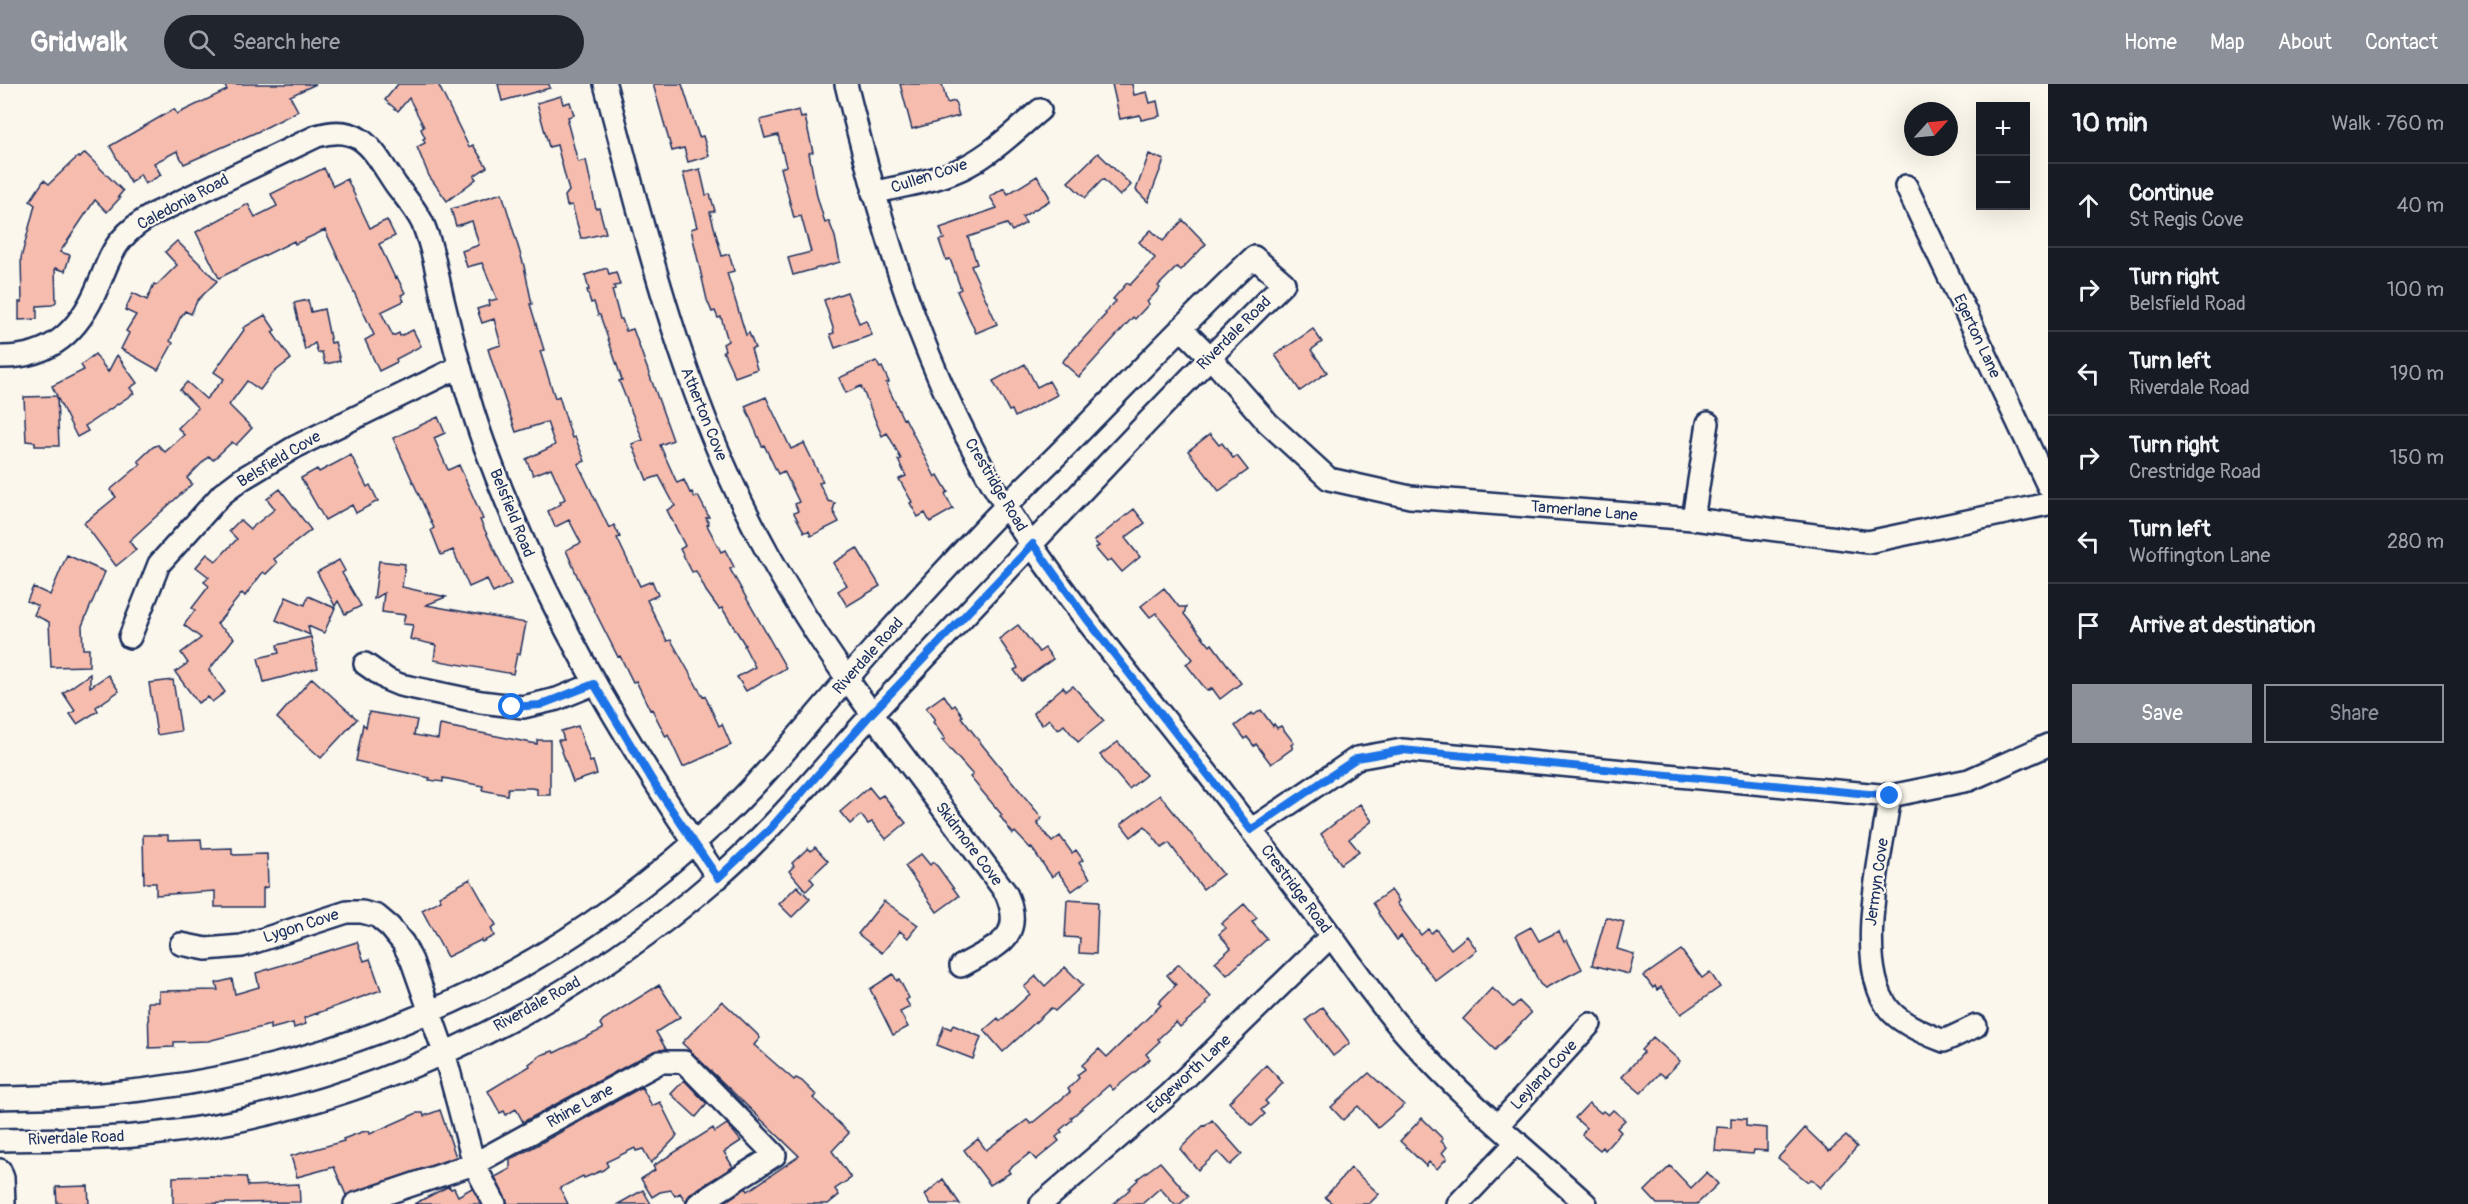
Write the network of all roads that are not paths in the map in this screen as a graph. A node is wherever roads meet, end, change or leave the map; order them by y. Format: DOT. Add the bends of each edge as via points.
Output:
graph roads {
  1 [pos="605,84"];
  2 [pos="846,84"];
  3 [pos="1040,110"];
  4 [pos="351,134"];
  5 [pos="1906,186"];
  6 [pos="873,193"];
  7 [pos="1181,328"];
  8 [pos="0,357"];
  9 [pos="1210,357"];
  10 [pos="459,367"];
  11 [pos="1708,423"];
  12 [pos="2048,486"];
  13 [pos="2048,504"];
  14 [pos="1006,506"];
  15 [pos="1693,519"];
  16 [pos="1033,544"];
  17 [pos="130,637"];
  18 [pos="365,664"];
  19 [pos="846,678"];
  20 [pos="594,684"];
  21 [pos="871,714"];
  22 [pos="2048,745"];
  23 [pos="1890,796"];
  24 [pos="1251,830"];
  25 [pos="694,842"];
  26 [pos="718,878"];
  27 [pos="1331,936"];
  28 [pos="181,944"];
  29 [pos="961,966"];
  30 [pos="431,1011"];
  31 [pos="1590,1024"];
  32 [pos="1976,1026"];
  33 [pos="444,1052"];
  34 [pos="0,1098"];
  35 [pos="1498,1125"];
  36 [pos="0,1140"];
  37 [pos="1517,1142"];
  38 [pos="474,1164"];
  39 [pos="0,1170"];
  40 [pos="4,1204"];
  41 [pos="355,1204"];
  42 [pos="495,1204"];
  43 [pos="698,1204"];
  44 [pos="1041,1204"];
  45 [pos="1458,1204"];
  46 [pos="1586,1204"];
  1 -- 19 [label="street, Atherton Cove" via="665,307 703,415 768,555"];
  2 -- 6 [label="street, Crestridge Road"];
  3 -- 6 [label="street, Cullen Cove" via="967,166"];
  4 -- 8 [label="street, Caledonia Road" via="317,136 136,225 114,250 86,311 68,333 35,354"];
  4 -- 10 [label="street, Belsfield Road" via="372,148 422,223"];
  5 -- 12 [label="street, Egerton Lane"];
  6 -- 14 [label="street, Crestridge Road" via="909,306 933,366 969,442"];
  7 -- 9 [label="street, Tamerlane Lane"];
  7 -- 9 [label="street, Riverdale Road" via="1254,257 1284,283"];
  7 -- 14 [label="street, Riverdale Road"];
  9 -- 15 [label="street, Tamerlane Lane" via="1268,423 1329,479 1410,497"];
  9 -- 16 [label="street, Riverdale Road"];
  10 -- 17 [label="street, Belsfield Cove" via="295,447 222,494 159,564"];
  10 -- 20 [label="street, Belsfield Road" via="516,527"];
  11 -- 15 [label="street"];
  13 -- 15 [label="street, Tamerlane Lane" via="1868,542"];
  14 -- 16 [label="street, Crestridge Road"];
  14 -- 19 [label="street, Riverdale Road"];
  16 -- 21 [label="street, Riverdale Road"];
  16 -- 24 [label="street, Crestridge Road"];
  18 -- 20 [label="street" via="400,685 512,707 540,705"];
  19 -- 21 [label="street, Atherton Cove"];
  19 -- 25 [label="street, Riverdale Road" via="755,783"];
  20 -- 25 [label="street, Belsfield Road"];
  21 -- 26 [label="street, Riverdale Road" via="770,829"];
  21 -- 29 [label="street, Skidmore Cove" via="997,881 1012,907 1012,930 1005,939"];
  22 -- 23 [label="street" via="1969,780"];
  23 -- 24 [label="street" via="1402,750 1357,758"];
  23 -- 32 [label="street, Jermyn Cove" via="1870,931 1874,977 1889,1009 1922,1032 1944,1041"];
  24 -- 27 [label="street, Crestridge Road"];
  25 -- 26 [label="street, Belsfield Road"];
  25 -- 30 [label="street, Riverdale Road" via="571,934 481,988"];
  26 -- 33 [label="street, Riverdale Road" via="585,978 510,1021"];
  27 -- 35 [label="street, Crestridge Road" via="1410,1040"];
  27 -- 44 [label="street, Edgeworth Lane" via="1168,1095"];
  28 -- 30 [label="street, Lygon Cove" via="223,949 347,912 377,916 403,943"];
  30 -- 33 [label="street, Lygon Cove"];
  30 -- 34 [label="street, Riverdale Road" via="344,1046 241,1073 101,1094"];
  31 -- 35 [label="street, Leyland Cove"];
  33 -- 36 [label="street, Riverdale Road" via="294,1107 205,1127 120,1137"];
  33 -- 38 [label="street, Lygon Cove"];
  35 -- 37 [label="street, Crestridge Road"];
  37 -- 45 [label="street"];
  37 -- 46 [label="street, Crestridge Road"];
  38 -- 41 [label="street, Rhine Lane"];
  38 -- 42 [label="street, Lygon Cove"];
  38 -- 43 [label="street, Rhine Lane" via="660,1062 684,1062 775,1155"];
  39 -- 40 [label="street"];
}
